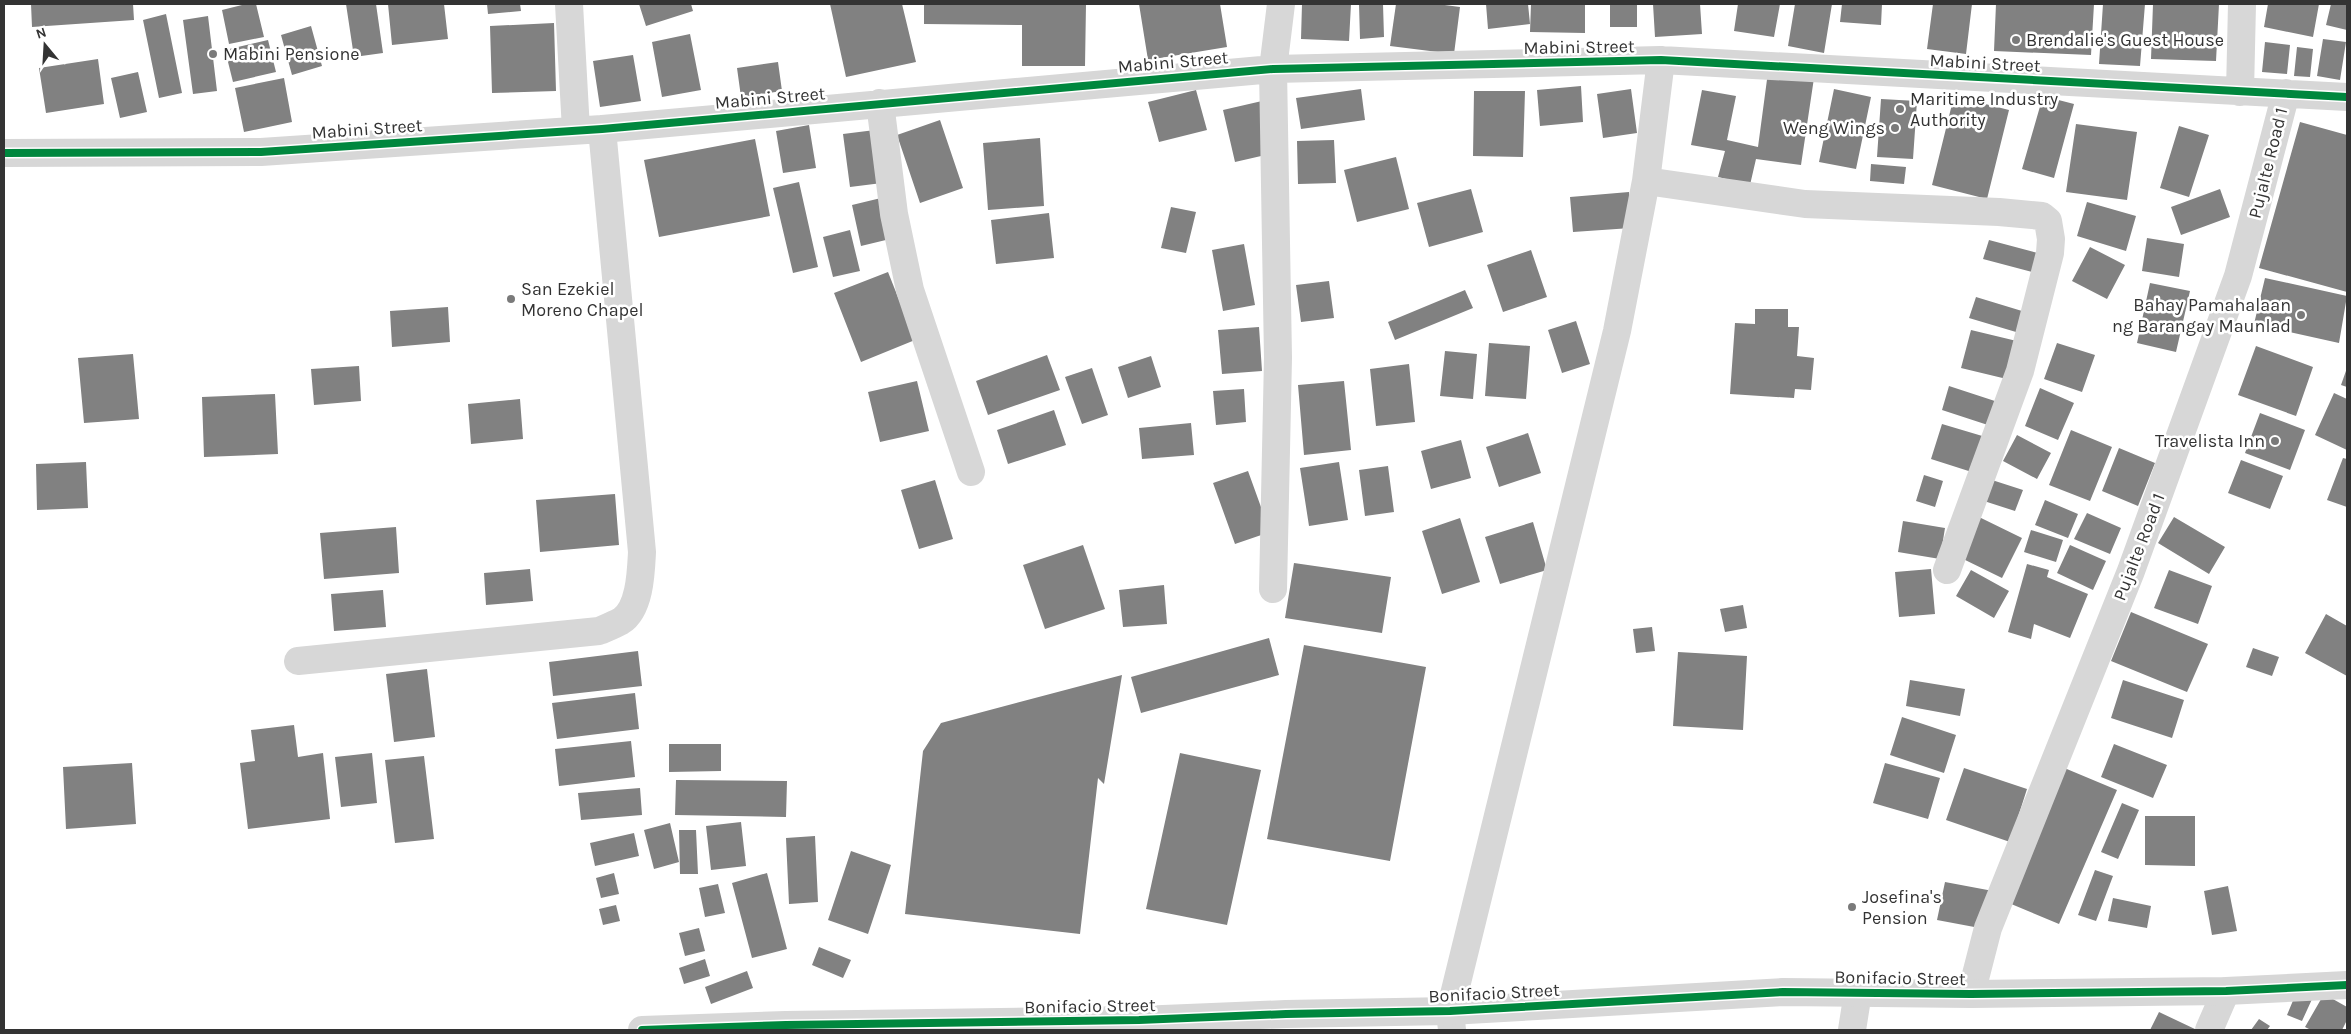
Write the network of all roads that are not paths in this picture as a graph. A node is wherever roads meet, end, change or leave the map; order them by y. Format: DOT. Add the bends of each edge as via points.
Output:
graph roads {
  1 [pos="569,4"];
  2 [pos="1281,4"];
  3 [pos="2242,4"];
  4 [pos="1661,60"];
  5 [pos="1273,69"];
  6 [pos="2240,92"];
  7 [pos="2286,93"];
  8 [pos="2347,97"];
  9 [pos="880,103"];
  10 [pos="602,129"];
  11 [pos="576,130"];
  12 [pos="4,154"];
  13 [pos="1646,181"];
  14 [pos="970,472"];
  15 [pos="1948,570"];
  16 [pos="1273,589"];
  17 [pos="298,661"];
  18 [pos="2347,986"];
  19 [pos="2226,991"];
  20 [pos="1858,992"];
  21 [pos="1971,994"];
  22 [pos="1451,1021"];
  23 [pos="1286,1022"];
  24 [pos="1139,1025"];
  25 [pos="786,1028"];
  26 [pos="642,1030"];
  27 [pos="1852,1030"];
  28 [pos="2209,1030"];
  1 -- 11 [label="street"];
  2 -- 5 [label="street"];
  3 -- 6 [label="street"];
  4 -- 5 [label="street, Mabini Street"];
  4 -- 6 [label="street, Mabini Street"];
  4 -- 13 [label="street"];
  5 -- 9 [label="street, Mabini Street"];
  5 -- 16 [label="street" via="1278,358"];
  6 -- 7 [label="street, Mabini Street"];
  7 -- 8 [label="street, Mabini Street"];
  7 -- 21 [label="street, Pujalte Road 1" via="2238,276 2131,571 1988,928"];
  9 -- 10 [label="street, Mabini Street"];
  9 -- 14 [label="street" via="894,214 910,290"];
  10 -- 11 [label="street, Mabini Street"];
  10 -- 17 [label="street" via="642,552 635,601 622,620 599,631"];
  11 -- 12 [label="street, Mabini Street" via="261,152"];
  13 -- 15 [label="street" via="1805,204 1999,212 2042,216 2048,221 2050,254 2020,370"];
  13 -- 22 [label="street" via="1617,331"];
  18 -- 19 [label="street, Bonifacio Street"];
  19 -- 21 [label="street, Bonifacio Street"];
  19 -- 28 [label="street"];
  20 -- 21 [label="street, Bonifacio Street"];
  20 -- 22 [label="street, Bonifacio Street" via="1784,992"];
  20 -- 27 [label="street"];
  22 -- 23 [label="street, Bonifacio Street"];
  23 -- 24 [label="street, Bonifacio Street"];
  24 -- 25 [label="street, Bonifacio Street"];
  25 -- 26 [label="street, Bonifacio Street"];
}
